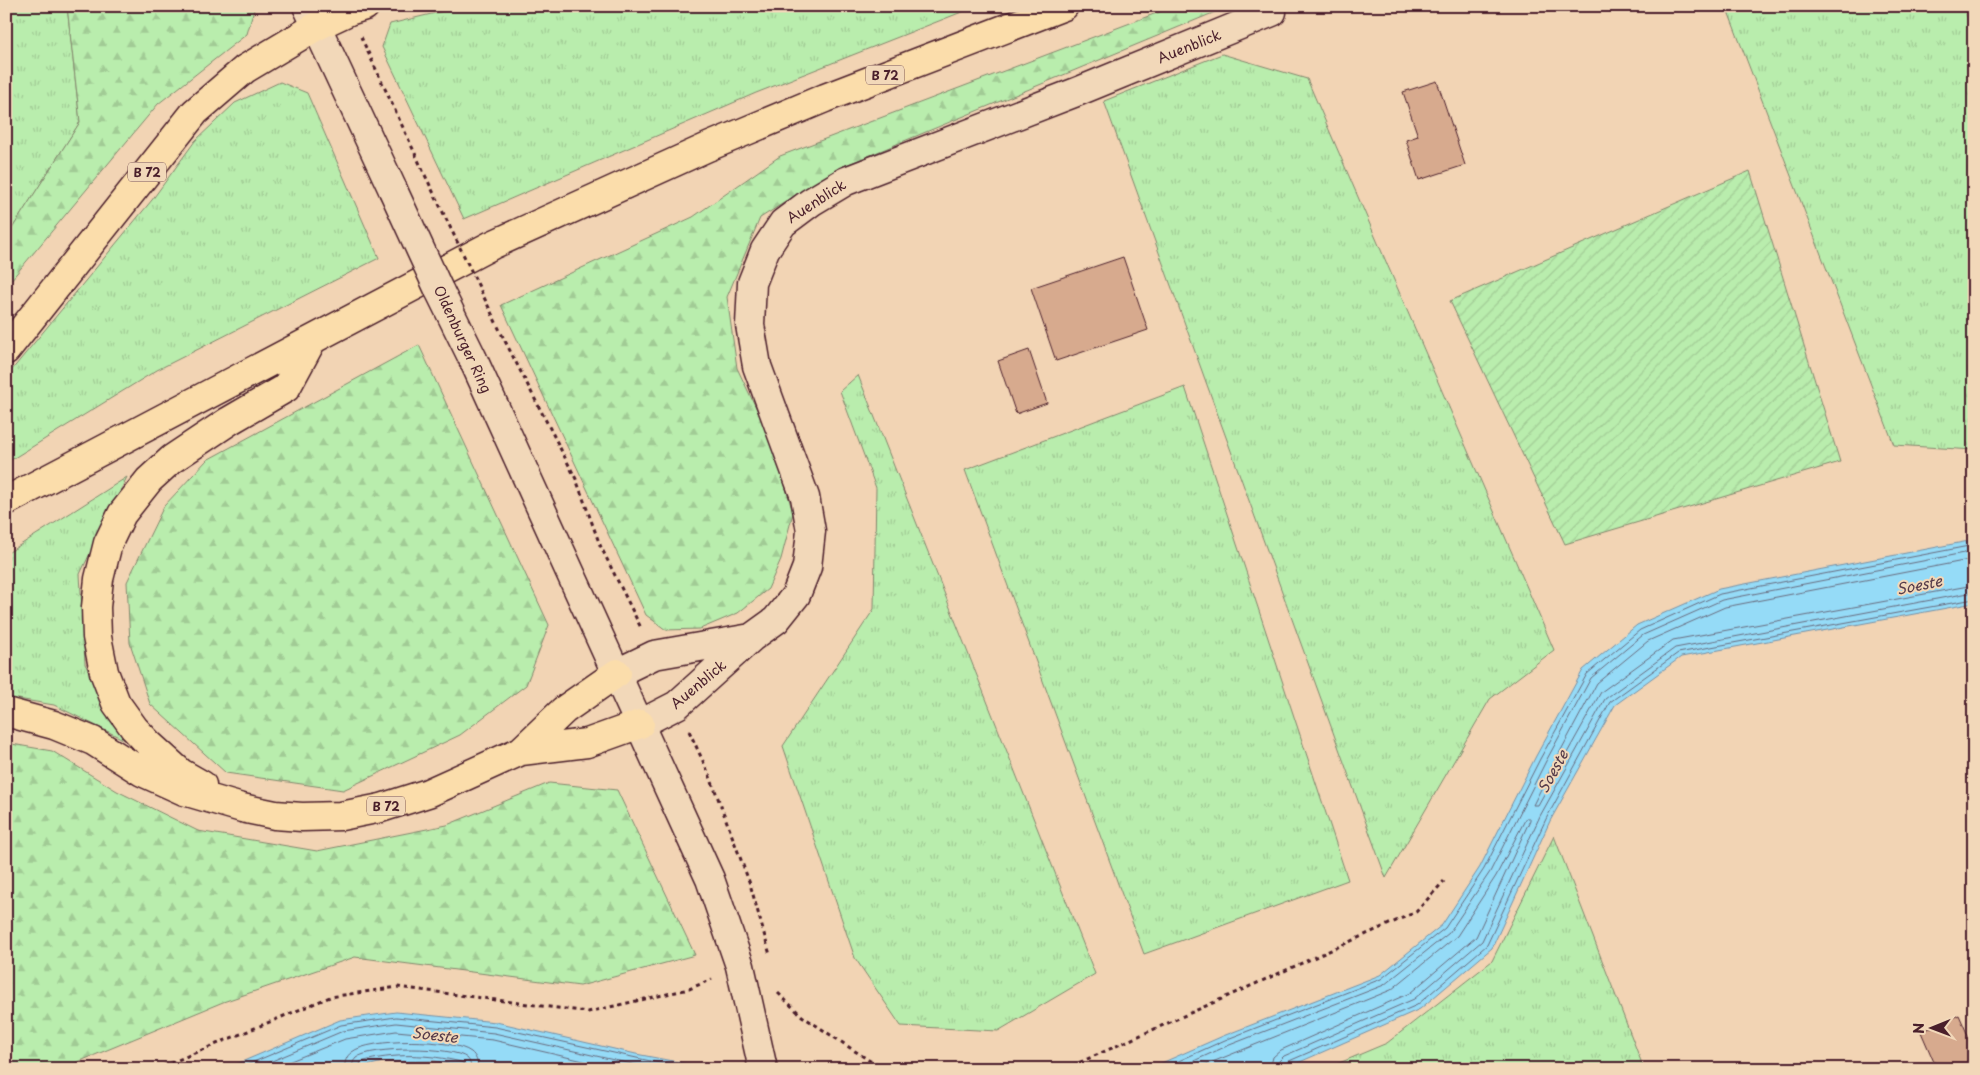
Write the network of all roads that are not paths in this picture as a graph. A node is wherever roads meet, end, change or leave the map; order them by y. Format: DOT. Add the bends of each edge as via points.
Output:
graph roads {
  1 [pos="1064,6"];
  2 [pos="357,9"];
  3 [pos="1272,12"];
  4 [pos="312,16"];
  5 [pos="311,342"];
  6 [pos="6,350"];
  7 [pos="6,501"];
  8 [pos="751,638"];
  9 [pos="617,673"];
  10 [pos="6,712"];
  11 [pos="640,724"];
  12 [pos="521,751"];
  13 [pos="242,808"];
  14 [pos="763,1069"];
  1 -- 5 [label="main road, B 72" via="708,147 492,245"];
  2 -- 4 [label="main road"];
  3 -- 8 [label="street, Auenblick" via="846,181 783,223 765,250 752,283 750,325 756,366 797,472 811,530 807,567 796,595 776,620"];
  4 -- 6 [label="main road, B 72" via="195,112"];
  4 -- 9 [label="street, Oldenburger Ring, bridge"];
  5 -- 7 [label="main road, B 72"];
  5 -- 13 [label="main road" via="286,388 172,459 149,480 122,514 108,544 99,579 97,637 104,672 116,703 134,728 180,772"];
  8 -- 9 [label="street, Auenblick" via="654,655"];
  8 -- 11 [label="street, Auenblick" via="677,705"];
  9 -- 11 [label="street, Oldenburger Ring"];
  9 -- 12 [label="main road, B 72" via="564,710"];
  10 -- 13 [label="main road, B 72" via="54,725 92,741 142,772 184,791"];
  11 -- 12 [label="main road, B 72" via="587,743"];
  11 -- 14 [label="street, Oldenburger Ring" via="710,879 740,966"];
  12 -- 13 [label="main road, B 72" via="428,793 381,808 341,816 302,817"];
}
